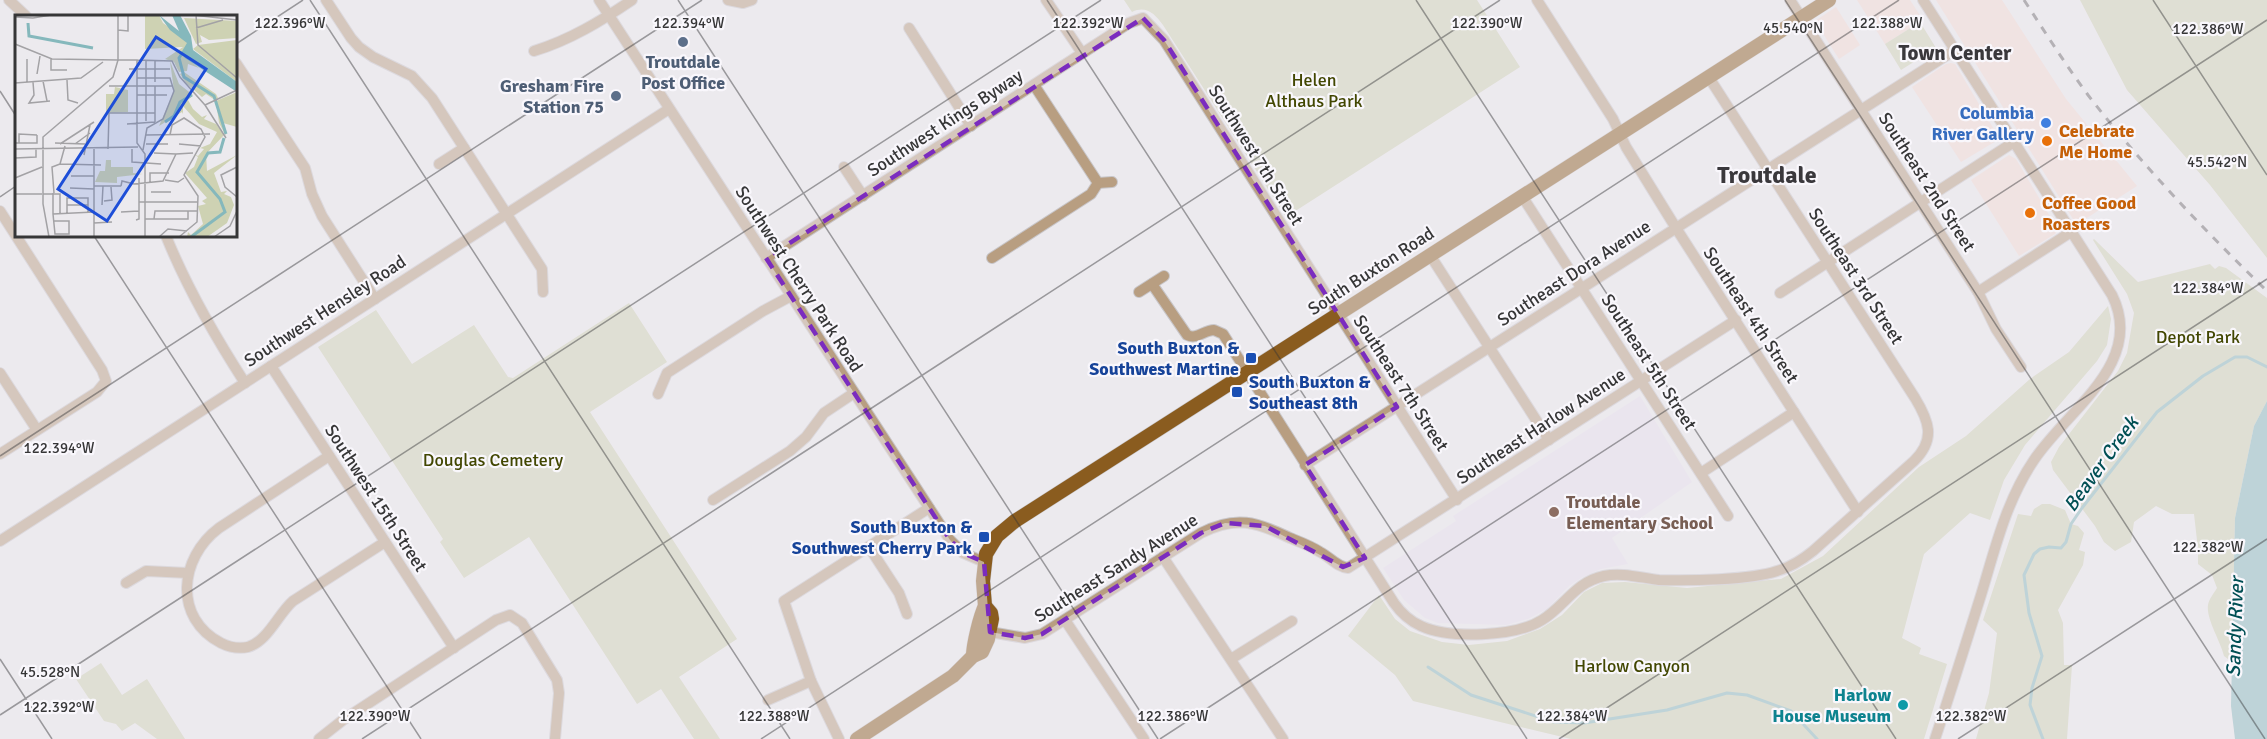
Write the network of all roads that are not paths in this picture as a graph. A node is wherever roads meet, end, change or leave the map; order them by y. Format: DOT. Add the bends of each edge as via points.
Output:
graph roads {
  1 [pos="9,0"];
  2 [pos="326,0"];
  3 [pos="599,0"];
  4 [pos="632,0"];
  5 [pos="728,0"];
  6 [pos="752,0"];
  7 [pos="1046,0"];
  8 [pos="1537,0"];
  9 [pos="1790,0"];
  10 [pos="1828,0"];
  11 [pos="1923,0"];
  12 [pos="26,15"];
  13 [pos="609,15"];
  14 [pos="1801,17"];
  15 [pos="1143,18"];
  16 [pos="909,28"];
  17 [pos="1954,50"];
  18 [pos="534,51"];
  19 [pos="1082,53"];
  20 [pos="237,65"];
  21 [pos="1708,76"];
  22 [pos="1034,85"];
  23 [pos="669,108"];
  24 [pos="1861,110"];
  25 [pos="971,126"];
  26 [pos="1619,134"];
  27 [pos="2014,142"];
  28 [pos="464,148"];
  29 [pos="439,164"];
  30 [pos="844,167"];
  31 [pos="1768,169"];
  32 [pos="1112,182"];
  33 [pos="1098,183"];
  34 [pos="863,196"];
  35 [pos="1522,196"];
  36 [pos="1920,202"];
  37 [pos="0,211"];
  38 [pos="506,214"];
  39 [pos="1676,228"];
  40 [pos="2071,232"];
  41 [pos="15,234"];
  42 [pos="17,237"];
  43 [pos="166,237"];
  44 [pos="1430,255"];
  45 [pos="766,258"];
  46 [pos="992,258"];
  47 [pos="1827,262"];
  48 [pos="1164,276"];
  49 [pos="1152,284"];
  50 [pos="1582,287"];
  51 [pos="543,292"];
  52 [pos="1139,292"];
  53 [pos="1780,292"];
  54 [pos="1978,292"];
  55 [pos="791,296"];
  56 [pos="375,299"];
  57 [pos="1337,314"];
  58 [pos="1736,320"];
  59 [pos="1490,347"];
  60 [pos="271,366"];
  61 [pos="2021,367"];
  62 [pos="1246,372"];
  63 [pos="0,373"];
  64 [pos="1641,381"];
  65 [pos="245,383"];
  66 [pos="854,393"];
  67 [pos="658,394"];
  68 [pos="1397,406"];
  69 [pos="1794,412"];
  70 [pos="37,430"];
  71 [pos="1549,440"];
  72 [pos="0,454"];
  73 [pos="330,456"];
  74 [pos="1305,465"];
  75 [pos="1701,473"];
  76 [pos="713,500"];
  77 [pos="1457,500"];
  78 [pos="929,508"];
  79 [pos="1858,512"];
  80 [pos="1728,516"];
  81 [pos="1,540"];
  82 [pos="385,542"];
  83 [pos="869,547"];
  84 [pos="1163,557"];
  85 [pos="1365,558"];
  86 [pos="984,562"];
  87 [pos="188,573"];
  88 [pos="126,582"];
  89 [pos="985,606"];
  90 [pos="907,615"];
  91 [pos="1065,620"];
  92 [pos="1292,621"];
  93 [pos="990,632"];
  94 [pos="454,648"];
  95 [pos="973,656"];
  96 [pos="1231,660"];
  97 [pos="811,681"];
  98 [pos="768,700"];
  99 [pos="319,739"];
  100 [pos="555,739"];
  101 [pos="840,739"];
  102 [pos="857,739"];
  103 [pos="1144,739"];
  104 [pos="1283,739"];
  105 [pos="1935,739"];
  1 -- 12 [label="street"];
  2 -- 28 [label="street" via="359,47 420,83"];
  3 -- 13 [label="street, Southwest Cherry Park Road"];
  4 -- 13 [label="street"];
  5 -- 6 [label="street"];
  7 -- 19 [label="street"];
  8 -- 26 [label="street, Southeast 4th Street"];
  9 -- 14 [label="street, Southeast 2nd Street"];
  10 -- 14 [label="main road, South Buxton Road"];
  11 -- 17 [label="street"];
  13 -- 18 [label="street"];
  13 -- 23 [label="street, Southwest Cherry Park Road"];
  14 -- 21 [label="main road, South Buxton Road"];
  14 -- 24 [label="street, Southeast 2nd Street"];
  15 -- 19 [label="street, Southwest Kings Byway"];
  15 -- 57 [label="street, Southwest 7th Street" via="1164,40"];
  16 -- 25 [label="street"];
  17 -- 24 [label="street, Southeast Dora Avenue"];
  17 -- 27 [label="street"];
  19 -- 22 [label="street, Southwest Kings Byway"];
  20 -- 56 [label="street" via="304,168 322,216"];
  21 -- 26 [label="main road, South Buxton Road"];
  21 -- 31 [label="street, Southeast 3rd Street"];
  22 -- 25 [label="street, Southwest Kings Byway"];
  22 -- 33 [label="street"];
  23 -- 38 [label="street, Southwest Hensley Road"];
  23 -- 45 [label="street, Southwest Cherry Park Road"];
  24 -- 31 [label="street, Southeast Dora Avenue"];
  24 -- 36 [label="street, Southeast 2nd Street"];
  25 -- 34 [label="street, Southwest Kings Byway"];
  26 -- 35 [label="main road, South Buxton Road"];
  26 -- 39 [label="street, Southeast 4th Street"];
  27 -- 36 [label="street"];
  27 -- 40 [label="street"];
  28 -- 29 [label="street"];
  28 -- 38 [label="street"];
  30 -- 34 [label="street"];
  31 -- 39 [label="street, Southeast Dora Avenue"];
  31 -- 47 [label="street, Southeast 3rd Street"];
  32 -- 33 [label="street"];
  33 -- 46 [label="street" via="1091,194"];
  34 -- 45 [label="street, Southwest Kings Byway"];
  35 -- 44 [label="main road, South Buxton Road"];
  35 -- 50 [label="street, Southeast 5th Street"];
  36 -- 47 [label="street"];
  36 -- 54 [label="street, Southeast 2nd Street"];
  37 -- 41 [label="street"];
  38 -- 51 [label="street" via="543,269"];
  38 -- 56 [label="street, Southwest Hensley Road"];
  39 -- 50 [label="street, Southeast Dora Avenue"];
  39 -- 58 [label="street, Southeast 4th Street"];
  40 -- 54 [label="street"];
  40 -- 105 [label="street" via="2115,302 2121,324 2120,343 2105,374 2034,459 2012,499"];
  42 -- 70 [label="street" via="106,381 97,392"];
  43 -- 65 [label="street" via="199,309"];
  44 -- 57 [label="main road, South Buxton Road"];
  44 -- 59 [label="street"];
  45 -- 55 [label="street, Southwest Cherry Park Road"];
  47 -- 53 [label="street"];
  47 -- 79 [label="street, Southeast 3rd Street" via="1915,398 1928,436 1919,456"];
  48 -- 49 [label="street"];
  49 -- 52 [label="street"];
  49 -- 62 [label="street" via="1186,335 1218,331"];
  50 -- 59 [label="street, Southeast Dora Avenue"];
  50 -- 64 [label="street, Southeast 5th Street"];
  54 -- 61 [label="street, Southeast 2nd Street"];
  55 -- 66 [label="street, Southwest Cherry Park Road"];
  55 -- 67 [label="street" via="667,373"];
  56 -- 60 [label="street, Southwest Hensley Road"];
  57 -- 62 [label="main road, South Buxton Road"];
  57 -- 68 [label="street, Southeast 7th Street"];
  58 -- 64 [label="street, Southeast Harlow Avenue"];
  58 -- 69 [label="street, Southeast 4th Street"];
  59 -- 68 [label="street, Southeast Dora Avenue"];
  59 -- 71 [label="street"];
  60 -- 65 [label="street, Southwest Hensley Road"];
  60 -- 73 [label="street, Southwest 15th Street"];
  62 -- 74 [label="street"];
  62 -- 86 [label="main road, South Buxton Road" via="1014,521 997,536"];
  63 -- 70 [label="street"];
  64 -- 71 [label="street, Southeast Harlow Avenue"];
  64 -- 75 [label="street, Southeast 5th Street"];
  65 -- 81 [label="street, Southwest Hensley Road"];
  66 -- 76 [label="street" via="824,413 790,451"];
  66 -- 78 [label="street, Southwest Cherry Park Road"];
  68 -- 74 [label="street, Southeast Dora Avenue"];
  68 -- 77 [label="street, Southeast 7th Street"];
  69 -- 75 [label="street"];
  69 -- 79 [label="street, Southeast 4th Street"];
  70 -- 72 [label="street"];
  71 -- 77 [label="street, Southeast Harlow Avenue"];
  73 -- 82 [label="street, Southwest 15th Street"];
  73 -- 87 [label="street" via="210,535 197,551"];
  74 -- 85 [label="street"];
  75 -- 80 [label="street, Southeast 5th Street"];
  77 -- 85 [label="street, Southeast Harlow Avenue"];
  78 -- 83 [label="street"];
  78 -- 86 [label="street, Southwest Cherry Park Road" via="956,548"];
  79 -- 85 [label="street" via="1813,551 1780,571 1684,580 1605,576 1578,587 1541,621 1500,634 1451,633 1420,626 1397,608"];
  82 -- 87 [label="street" via="292,601 266,634 248,647 227,646 201,627 188,597"];
  82 -- 94 [label="street, Southwest 15th Street"];
  83 -- 90 [label="street" via="899,594"];
  83 -- 97 [label="street" via="784,601"];
  84 -- 85 [label="street, Southeast Sandy Avenue" via="1214,526 1240,521 1265,526 1343,567"];
  84 -- 91 [label="street, Southeast Sandy Avenue"];
  84 -- 96 [label="street"];
  86 -- 89 [label="main road, South Buxton Road"];
  87 -- 88 [label="street" via="146,571"];
  89 -- 93 [label="main road, South Buxton Road" via="991,613"];
  89 -- 95 [label="main road, South Buxton Road"];
  91 -- 93 [label="street, Southeast Sandy Avenue" via="1033,638"];
  91 -- 103 [label="street"];
  92 -- 96 [label="street"];
  93 -- 95 [label="main road" via="982,652"];
  94 -- 99 [label="street"];
  94 -- 100 [label="street" via="496,620 510,615 522,623 557,680"];
  95 -- 102 [label="main road" via="953,676"];
  96 -- 104 [label="street"];
  97 -- 98 [label="street"];
  97 -- 101 [label="street"];
}
